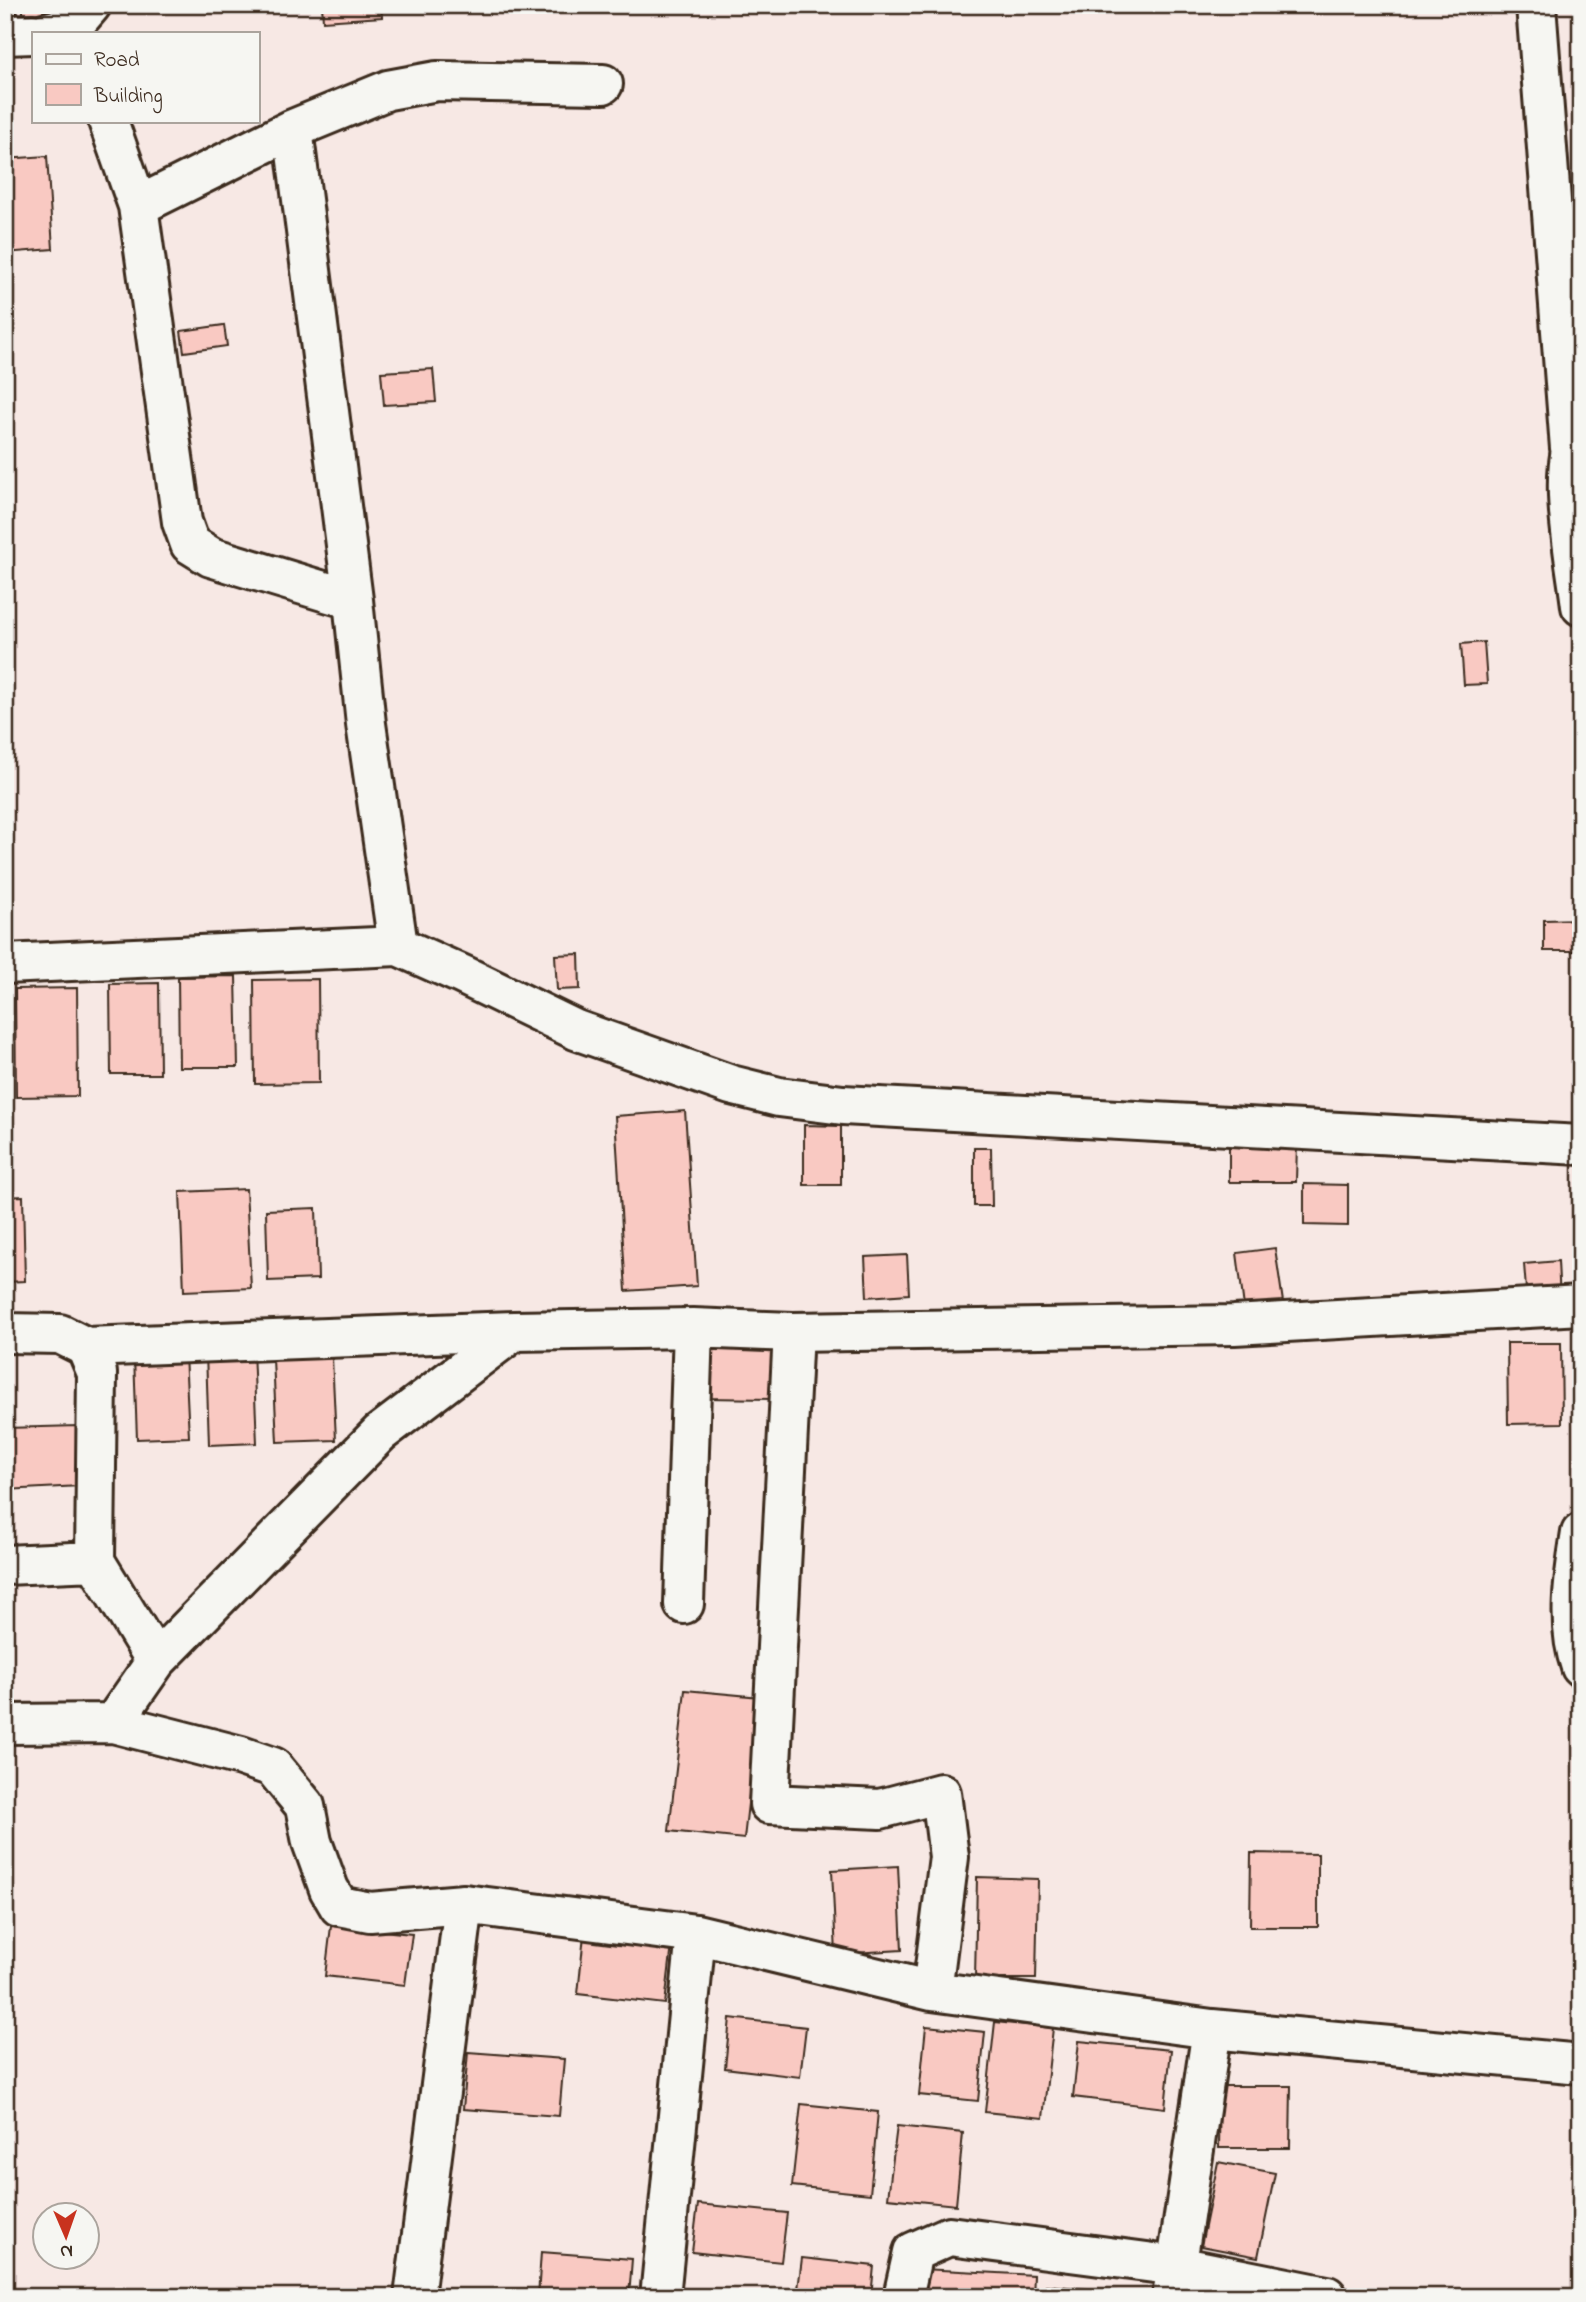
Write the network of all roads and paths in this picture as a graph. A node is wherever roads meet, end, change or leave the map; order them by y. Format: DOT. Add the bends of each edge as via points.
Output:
graph roads {
  1 [pos="1536,5"];
  2 [pos="5,34"];
  3 [pos="32,34"];
  4 [pos="603,84"];
  5 [pos="108,122"];
  6 [pos="293,129"];
  7 [pos="1564,160"];
  8 [pos="138,206"];
  9 [pos="1576,437"];
  10 [pos="353,600"];
  11 [pos="1581,606"];
  12 [pos="398,946"];
  13 [pos="5,964"];
  14 [pos="1581,1145"];
  15 [pos="1581,1305"];
  16 [pos="693,1328"];
  17 [pos="514,1331"];
  18 [pos="793,1332"];
  19 [pos="5,1333"];
  20 [pos="86,1347"];
  21 [pos="1581,1534"];
  22 [pos="95,1561"];
  23 [pos="5,1565"];
  24 [pos="684,1604"];
  25 [pos="156,1661"];
  26 [pos="1581,1667"];
  27 [pos="113,1723"];
  28 [pos="5,1724"];
  29 [pos="464,1904"];
  30 [pos="696,1934"];
  31 [pos="932,1991"];
  32 [pos="1212,2029"];
  33 [pos="1581,2064"];
  34 [pos="1175,2282"];
  35 [pos="1327,2296"];
  36 [pos="414,2297"];
  37 [pos="660,2297"];
  38 [pos="903,2297"];
  1 -- 7 [label="street"];
  2 -- 3 [label="street"];
  4 -- 6 [label="street" via="437,81 388,90"];
  5 -- 8 [label="street"];
  6 -- 8 [label="street"];
  6 -- 10 [label="street"];
  7 -- 9 [label="street"];
  8 -- 10 [label="street" via="182,522 190,544 211,556"];
  9 -- 11 [label="street" via="1567,488"];
  10 -- 12 [label="street"];
  12 -- 13 [label="street"];
  12 -- 14 [label="street" via="576,1030 731,1085 779,1097 843,1105"];
  15 -- 18 [label="street" via="1234,1325"];
  16 -- 17 [label="street"];
  16 -- 18 [label="street"];
  16 -- 24 [label="street"];
  17 -- 20 [label="street"];
  17 -- 25 [label="street" via="380,1433"];
  18 -- 31 [label="street" via="769,1804 880,1809 941,1793 949,1857"];
  19 -- 20 [label="street" via="60,1334"];
  20 -- 22 [label="street" via="97,1373"];
  21 -- 26 [label="street" via="1573,1579 1573,1622"];
  22 -- 23 [label="street"];
  22 -- 25 [label="street"];
  25 -- 27 [label="street"];
  27 -- 28 [label="street"];
  27 -- 29 [label="street" via="273,1767 305,1806 313,1842 339,1906 370,1912"];
  29 -- 30 [label="street"];
  29 -- 36 [label="street"];
  30 -- 31 [label="street"];
  30 -- 37 [label="street"];
  31 -- 32 [label="street"];
  32 -- 33 [label="street"];
  32 -- 34 [label="street"];
  34 -- 35 [label="street"];
  34 -- 38 [label="street" via="949,2236 913,2252"];
}
